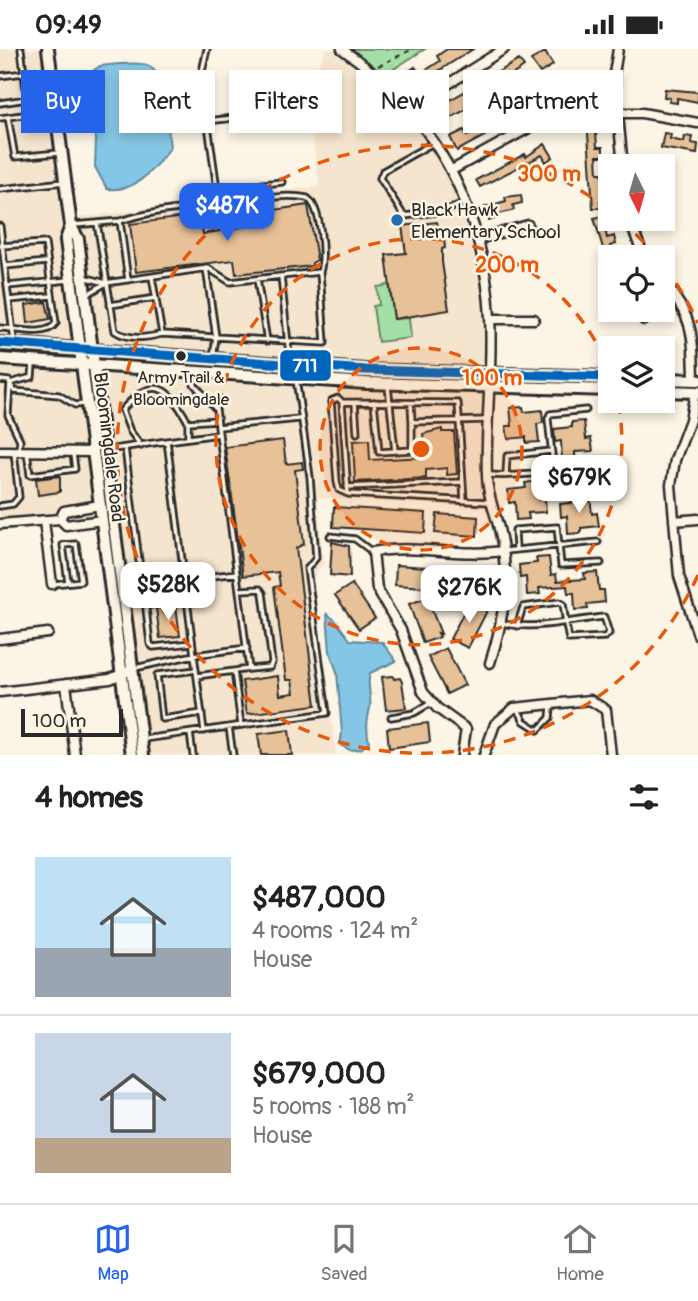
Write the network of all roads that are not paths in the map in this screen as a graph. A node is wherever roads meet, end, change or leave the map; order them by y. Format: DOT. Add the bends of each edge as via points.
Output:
graph roads {
  1 [pos="21,49"];
  2 [pos="48,49"];
  3 [pos="207,49"];
  4 [pos="342,49"];
  5 [pos="504,49"];
  6 [pos="618,49"];
  7 [pos="24,70"];
  8 [pos="50,70"];
  9 [pos="202,70"];
  10 [pos="369,70"];
  11 [pos="615,70"];
  12 [pos="21,73"];
  13 [pos="0,76"];
  14 [pos="449,84"];
  15 [pos="21,100"];
  16 [pos="0,103"];
  17 [pos="623,114"];
  18 [pos="21,115"];
  19 [pos="8,117"];
  20 [pos="0,118"];
  21 [pos="698,123"];
  22 [pos="58,133"];
  23 [pos="209,133"];
  24 [pos="428,133"];
  25 [pos="520,133"];
  26 [pos="620,133"];
  27 [pos="435,142"];
  28 [pos="61,153"];
  29 [pos="622,154"];
  30 [pos="452,170"];
  31 [pos="65,182"];
  32 [pos="282,182"];
  33 [pos="0,189"];
  34 [pos="217,190"];
  35 [pos="183,193"];
  36 [pos="467,201"];
  37 [pos="120,221"];
  38 [pos="97,223"];
  39 [pos="528,225"];
  40 [pos="0,226"];
  41 [pos="71,226"];
  42 [pos="479,239"];
  43 [pos="1,246"];
  44 [pos="47,262"];
  45 [pos="5,266"];
  46 [pos="206,268"];
  47 [pos="320,272"];
  48 [pos="152,276"];
  49 [pos="281,276"];
  50 [pos="83,277"];
  51 [pos="257,279"];
  52 [pos="71,280"];
  53 [pos="128,280"];
  54 [pos="49,282"];
  55 [pos="106,283"];
  56 [pos="7,286"];
  57 [pos="86,295"];
  58 [pos="51,296"];
  59 [pos="675,296"];
  60 [pos="156,299"];
  61 [pos="9,300"];
  62 [pos="110,305"];
  63 [pos="490,319"];
  64 [pos="534,319"];
  65 [pos="0,328"];
  66 [pos="12,328"];
  67 [pos="695,330"];
  68 [pos="162,334"];
  69 [pos="216,337"];
  70 [pos="267,341"];
  71 [pos="288,342"];
  72 [pos="0,343"];
  73 [pos="14,344"];
  74 [pos="80,350"];
  75 [pos="93,351"];
  76 [pos="0,359"];
  77 [pos="213,359"];
  78 [pos="33,362"];
  79 [pos="290,365"];
  80 [pos="82,366"];
  81 [pos="95,367"];
  82 [pos="191,373"];
  83 [pos="489,374"];
  84 [pos="598,377"];
  85 [pos="296,379"];
  86 [pos="675,379"];
  87 [pos="0,380"];
  88 [pos="696,380"];
  89 [pos="10,383"];
  90 [pos="388,384"];
  91 [pos="489,387"];
  92 [pos="598,390"];
  93 [pos="675,391"];
  94 [pos="696,392"];
  95 [pos="342,402"];
  96 [pos="355,402"];
  97 [pos="374,402"];
  98 [pos="390,403"];
  99 [pos="87,404"];
  100 [pos="411,404"];
  101 [pos="586,410"];
  102 [pos="300,419"];
  103 [pos="217,420"];
  104 [pos="488,420"];
  105 [pos="459,421"];
  106 [pos="188,422"];
  107 [pos="412,422"];
  108 [pos="218,427"];
  109 [pos="357,433"];
  110 [pos="219,434"];
  111 [pos="188,438"];
  112 [pos="167,441"];
  113 [pos="141,446"];
  114 [pos="125,448"];
  115 [pos="20,450"];
  116 [pos="105,450"];
  117 [pos="0,451"];
  118 [pos="550,451"];
  119 [pos="93,452"];
  120 [pos="395,452"];
  121 [pos="73,454"];
  122 [pos="552,471"];
  123 [pos="486,475"];
  124 [pos="506,475"];
  125 [pos="463,482"];
  126 [pos="348,487"];
  127 [pos="348,494"];
  128 [pos="464,501"];
  129 [pos="491,502"];
  130 [pos="100,505"];
  131 [pos="0,506"];
  132 [pos="60,519"];
  133 [pos="698,519"];
  134 [pos="102,520"];
  135 [pos="44,521"];
  136 [pos="674,521"];
  137 [pos="0,524"];
  138 [pos="330,536"];
  139 [pos="598,542"];
  140 [pos="560,545"];
  141 [pos="516,549"];
  142 [pos="503,551"];
  143 [pos="373,552"];
  144 [pos="601,563"];
  145 [pos="237,573"];
  146 [pos="186,579"];
  147 [pos="68,582"];
  148 [pos="52,584"];
  149 [pos="142,585"];
  150 [pos="123,586"];
  151 [pos="239,590"];
  152 [pos="188,600"];
  153 [pos="566,621"];
  154 [pos="502,623"];
  155 [pos="517,626"];
  156 [pos="48,633"];
  157 [pos="698,635"];
  158 [pos="0,639"];
  159 [pos="193,643"];
  160 [pos="247,648"];
  161 [pos="194,655"];
  162 [pos="490,663"];
  163 [pos="133,669"];
  164 [pos="249,669"];
  165 [pos="196,670"];
  166 [pos="234,671"];
  167 [pos="121,674"];
  168 [pos="197,676"];
  169 [pos="66,684"];
  170 [pos="0,692"];
  171 [pos="431,703"];
  172 [pos="551,704"];
  173 [pos="518,708"];
  174 [pos="202,713"];
  175 [pos="391,716"];
  176 [pos="241,726"];
  177 [pos="229,727"];
  178 [pos="204,731"];
  179 [pos="190,733"];
  180 [pos="142,739"];
  181 [pos="75,755"];
  182 [pos="132,755"];
  183 [pos="144,755"];
  184 [pos="193,755"];
  185 [pos="233,755"];
  186 [pos="463,755"];
  187 [pos="484,755"];
  188 [pos="611,755"];
  1 -- 7 [label="lane"];
  2 -- 8 [label="main road, Bloomingdale Road"];
  3 -- 9 [label="lane"];
  4 -- 10 [label="street"];
  5 -- 14 [label="street"];
  6 -- 11 [label="street"];
  12 -- 13 [label="lane"];
  15 -- 16 [label="lane"];
  17 -- 21 [label="street"];
  18 -- 19 [label="lane"];
  19 -- 20 [label="lane"];
  19 -- 28 [label="lane" via="15,156"];
  22 -- 28 [label="main road, Bloomingdale Road"];
  23 -- 34 [label="lane"];
  24 -- 27 [label="street"];
  25 -- 30 [label="street"];
  26 -- 29 [label="street"];
  27 -- 30 [label="street"];
  27 -- 36 [label="lane" via="383,171 380,179 404,216 445,211"];
  28 -- 31 [label="main road, Bloomingdale Road"];
  30 -- 36 [label="street"];
  31 -- 33 [label="lane"];
  31 -- 41 [label="main road, Bloomingdale Road"];
  32 -- 34 [label="lane"];
  34 -- 35 [label="lane"];
  36 -- 42 [label="street"];
  37 -- 38 [label="lane"];
  37 -- 47 [label="lane" via="141,214 288,196 307,198 316,208 324,261"];
  37 -- 53 [label="lane"];
  38 -- 41 [label="lane"];
  38 -- 55 [label="lane"];
  39 -- 42 [label="street"];
  40 -- 43 [label="lane"];
  41 -- 50 [label="main road, Bloomingdale Road" via="78,239"];
  41 -- 52 [label="main road, Bloomingdale Road" via="66,240"];
  42 -- 63 [label="street"];
  43 -- 44 [label="lane" via="45,243"];
  43 -- 45 [label="lane"];
  44 -- 45 [label="lane"];
  44 -- 54 [label="lane"];
  45 -- 56 [label="lane"];
  46 -- 48 [label="lane"];
  46 -- 51 [label="lane" via="230,282"];
  46 -- 69 [label="lane"];
  47 -- 49 [label="lane"];
  47 -- 71 [label="lane" via="327,341"];
  48 -- 53 [label="lane"];
  48 -- 60 [label="lane"];
  49 -- 51 [label="lane"];
  49 -- 71 [label="lane"];
  50 -- 55 [label="lane"];
  50 -- 57 [label="main road, Bloomingdale Road"];
  51 -- 70 [label="lane"];
  52 -- 54 [label="lane"];
  52 -- 74 [label="main road, Bloomingdale Road"];
  53 -- 55 [label="lane"];
  54 -- 56 [label="lane"];
  54 -- 58 [label="lane"];
  55 -- 57 [label="lane"];
  55 -- 62 [label="lane"];
  56 -- 61 [label="lane"];
  57 -- 75 [label="main road, Bloomingdale Road"];
  58 -- 61 [label="lane"];
  58 -- 66 [label="lane" via="53,328"];
  59 -- 67 [label="street"];
  60 -- 62 [label="lane"];
  60 -- 68 [label="lane"];
  61 -- 66 [label="lane"];
  62 -- 68 [label="lane" via="115,331 121,335 150,338"];
  63 -- 64 [label="street"];
  63 -- 83 [label="street"];
  65 -- 66 [label="lane"];
  66 -- 73 [label="lane"];
  67 -- 88 [label="street"];
  68 -- 69 [label="lane"];
  69 -- 70 [label="lane"];
  69 -- 77 [label="lane"];
  70 -- 71 [label="lane"];
  71 -- 79 [label="lane"];
  72 -- 73 [label="main road"];
  73 -- 74 [label="main road"];
  74 -- 75 [label="main road"];
  74 -- 80 [label="main road, Bloomingdale Road"];
  75 -- 77 [label="main road"];
  75 -- 81 [label="main road, Bloomingdale Road"];
  76 -- 78 [label="main road"];
  77 -- 79 [label="main road"];
  78 -- 80 [label="main road"];
  78 -- 89 [label="lane" via="32,377"];
  79 -- 83 [label="main road"];
  79 -- 85 [label="lane"];
  80 -- 81 [label="main road"];
  80 -- 99 [label="main road, Bloomingdale Road"];
  81 -- 82 [label="main road"];
  81 -- 116 [label="main road, Bloomingdale Road"];
  82 -- 85 [label="main road"];
  82 -- 103 [label="lane" via="194,384 216,409"];
  83 -- 84 [label="main road"];
  83 -- 91 [label="street"];
  85 -- 90 [label="main road"];
  85 -- 102 [label="lane"];
  86 -- 88 [label="main road"];
  87 -- 89 [label="lane"];
  89 -- 99 [label="lane" via="14,391 59,395 75,405"];
  89 -- 115 [label="lane" via="8,415"];
  90 -- 91 [label="main road"];
  90 -- 98 [label="lane"];
  91 -- 92 [label="main road"];
  91 -- 104 [label="street"];
  93 -- 94 [label="main road"];
  94 -- 136 [label="street" via="672,471"];
  95 -- 96 [label="lane"];
  95 -- 126 [label="lane"];
  95 -- 127 [label="lane" via="338,398 331,401 337,482"];
  96 -- 97 [label="lane"];
  96 -- 109 [label="lane"];
  97 -- 98 [label="lane"];
  97 -- 120 [label="lane" via="377,449"];
  98 -- 100 [label="lane"];
  98 -- 120 [label="lane"];
  99 -- 119 [label="main road, Bloomingdale Road"];
  100 -- 105 [label="lane" via="458,403"];
  100 -- 107 [label="lane"];
  101 -- 118 [label="lane" via="548,416"];
  102 -- 108 [label="lane"];
  102 -- 176 [label="lane" via="316,538 316,558 307,569 327,713"];
  103 -- 106 [label="lane"];
  103 -- 108 [label="lane"];
  104 -- 105 [label="lane"];
  104 -- 123 [label="street"];
  105 -- 107 [label="lane"];
  105 -- 125 [label="lane"];
  106 -- 111 [label="lane"];
  106 -- 113 [label="lane" via="173,394 162,388 136,394 122,410"];
  107 -- 120 [label="lane" via="412,450"];
  108 -- 110 [label="lane"];
  110 -- 111 [label="lane"];
  110 -- 145 [label="lane"];
  111 -- 112 [label="lane"];
  112 -- 113 [label="lane"];
  112 -- 146 [label="lane"];
  113 -- 114 [label="lane"];
  114 -- 116 [label="lane"];
  114 -- 149 [label="lane"];
  115 -- 117 [label="street"];
  115 -- 121 [label="street"];
  115 -- 121 [label="lane" via="30,475 75,469"];
  115 -- 131 [label="lane" via="19,497 13,505"];
  116 -- 150 [label="main road, Bloomingdale Road"];
  118 -- 122 [label="lane"];
  118 -- 124 [label="lane" via="507,456"];
  119 -- 121 [label="street"];
  119 -- 130 [label="main road, Bloomingdale Road"];
  122 -- 122 [label="lane" via="590,467 595,483 590,488 556,490"];
  122 -- 124 [label="lane"];
  123 -- 124 [label="lane"];
  123 -- 129 [label="street"];
  125 -- 126 [label="lane"];
  125 -- 128 [label="lane"];
  126 -- 127 [label="lane"];
  127 -- 128 [label="lane"];
  128 -- 129 [label="lane"];
  129 -- 142 [label="street"];
  130 -- 132 [label="street" via="64,511"];
  130 -- 134 [label="main road, Bloomingdale Road"];
  132 -- 134 [label="street" via="66,525"];
  132 -- 135 [label="street"];
  133 -- 136 [label="street"];
  134 -- 167 [label="main road, Bloomingdale Road"];
  135 -- 137 [label="street"];
  135 -- 148 [label="street"];
  136 -- 157 [label="street" via="682,593"];
  138 -- 143 [label="lane" via="355,539"];
  139 -- 140 [label="lane"];
  140 -- 141 [label="lane"];
  140 -- 141 [label="lane" via="557,527 525,529 515,530"];
  140 -- 144 [label="lane" via="561,565"];
  141 -- 142 [label="lane"];
  142 -- 143 [label="street" via="477,554 394,548"];
  142 -- 154 [label="street" via="506,590"];
  143 -- 171 [label="street" via="379,593 396,620"];
  145 -- 146 [label="lane"];
  145 -- 151 [label="lane"];
  146 -- 149 [label="lane"];
  146 -- 152 [label="lane"];
  147 -- 147 [label="lane" via="81,581 76,544 63,545"];
  147 -- 148 [label="lane"];
  149 -- 150 [label="lane" via="137,581"];
  149 -- 150 [label="lane" via="139,589"];
  150 -- 163 [label="main road, Bloomingdale Road"];
  151 -- 160 [label="lane"];
  151 -- 164 [label="lane" via="260,589 263,593 272,662 270,667"];
  152 -- 159 [label="lane"];
  152 -- 159 [label="lane" via="148,605 150,644"];
  153 -- 153 [label="lane" via="604,617 609,633 572,640"];
  153 -- 155 [label="lane"];
  153 -- 155 [label="lane" via="559,602 523,607"];
  154 -- 155 [label="lane"];
  154 -- 162 [label="street"];
  156 -- 158 [label="street"];
  159 -- 161 [label="lane"];
  160 -- 161 [label="lane"];
  160 -- 164 [label="lane"];
  161 -- 163 [label="lane"];
  161 -- 165 [label="lane"];
  163 -- 167 [label="street"];
  163 -- 180 [label="main road, Bloomingdale Road"];
  164 -- 166 [label="lane"];
  165 -- 168 [label="lane"];
  165 -- 174 [label="lane" via="157,675 162,719"];
  166 -- 168 [label="lane"];
  166 -- 176 [label="lane"];
  167 -- 169 [label="street"];
  167 -- 182 [label="main road, Bloomingdale Road"];
  168 -- 174 [label="lane"];
  169 -- 170 [label="street"];
  169 -- 181 [label="street"];
  171 -- 175 [label="lane" via="414,713"];
  171 -- 186 [label="street" via="466,729"];
  172 -- 173 [label="street"];
  172 -- 173 [label="lane" via="550,718 538,730 524,722"];
  172 -- 188 [label="street" via="590,700 600,704 608,719"];
  173 -- 187 [label="street" via="495,724"];
  174 -- 178 [label="lane"];
  176 -- 177 [label="lane"];
  177 -- 178 [label="lane"];
  177 -- 185 [label="lane"];
  178 -- 179 [label="lane"];
  179 -- 180 [label="lane"];
  179 -- 184 [label="lane"];
  180 -- 183 [label="main road, Bloomingdale Road"];
}
